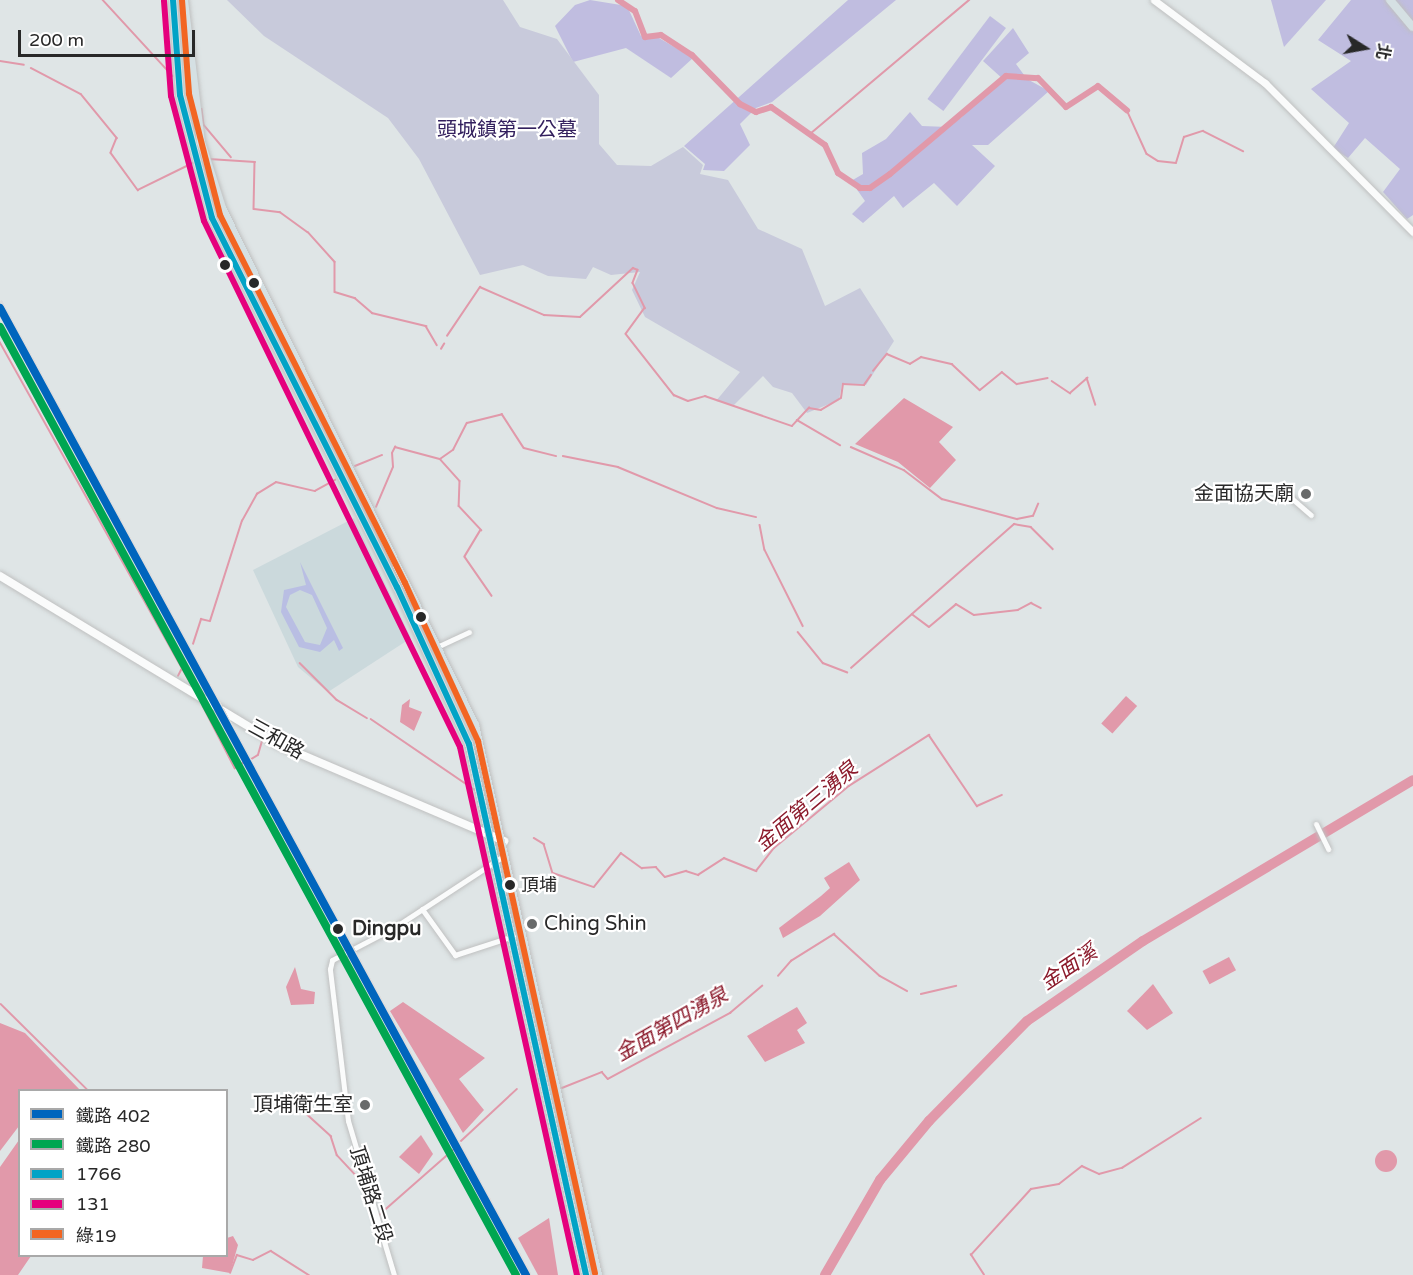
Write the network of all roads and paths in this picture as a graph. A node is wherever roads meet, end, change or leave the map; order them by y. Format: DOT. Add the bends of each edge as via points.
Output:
graph roads {
  1 [pos="173,0"];
  2 [pos="183,0"];
  3 [pos="1154,0"];
  4 [pos="1390,0"];
  5 [pos="1413,27"];
  6 [pos="1413,231"];
  7 [pos="1289,496"];
  8 [pos="1311,515"];
  9 [pos="0,576"];
  10 [pos="406,582"];
  11 [pos="395,588"];
  12 [pos="469,632"];
  13 [pos="439,646"];
  14 [pos="1316,824"];
  15 [pos="490,835"];
  16 [pos="504,841"];
  17 [pos="1328,849"];
  18 [pos="507,854"];
  19 [pos="496,862"];
  20 [pos="422,909"];
  21 [pos="513,936"];
  22 [pos="394,1275"];
  23 [pos="586,1275"];
  24 [pos="598,1275"];
  1 -- 11 [label="main road" via="189,144 212,218"];
  2 -- 10 [label="main road" via="207,166 249,266"];
  3 -- 6 [label="street" via="1237,58"];
  4 -- 5 [label="main road"];
  7 -- 8 [label="street"];
  9 -- 15 [label="main road, 三和路" via="279,745"];
  10 -- 11 [label="main road"];
  10 -- 13 [label="main road"];
  11 -- 15 [label="main road" via="457,711"];
  12 -- 13 [label="street"];
  13 -- 16 [label="main road" via="475,725"];
  14 -- 17 [label="street"];
  15 -- 16 [label="main road, 三和路"];
  15 -- 19 [label="main road"];
  16 -- 18 [label="main road"];
  18 -- 19 [label="street, 頂埔路二段"];
  18 -- 24 [label="main road"];
  19 -- 20 [label="street, 頂埔路二段"];
  19 -- 21 [label="main road"];
  20 -- 21 [label="street" via="455,955"];
  20 -- 22 [label="street, 頂埔路二段" via="332,960 330,969 348,1121"];
  21 -- 23 [label="main road"];
}
